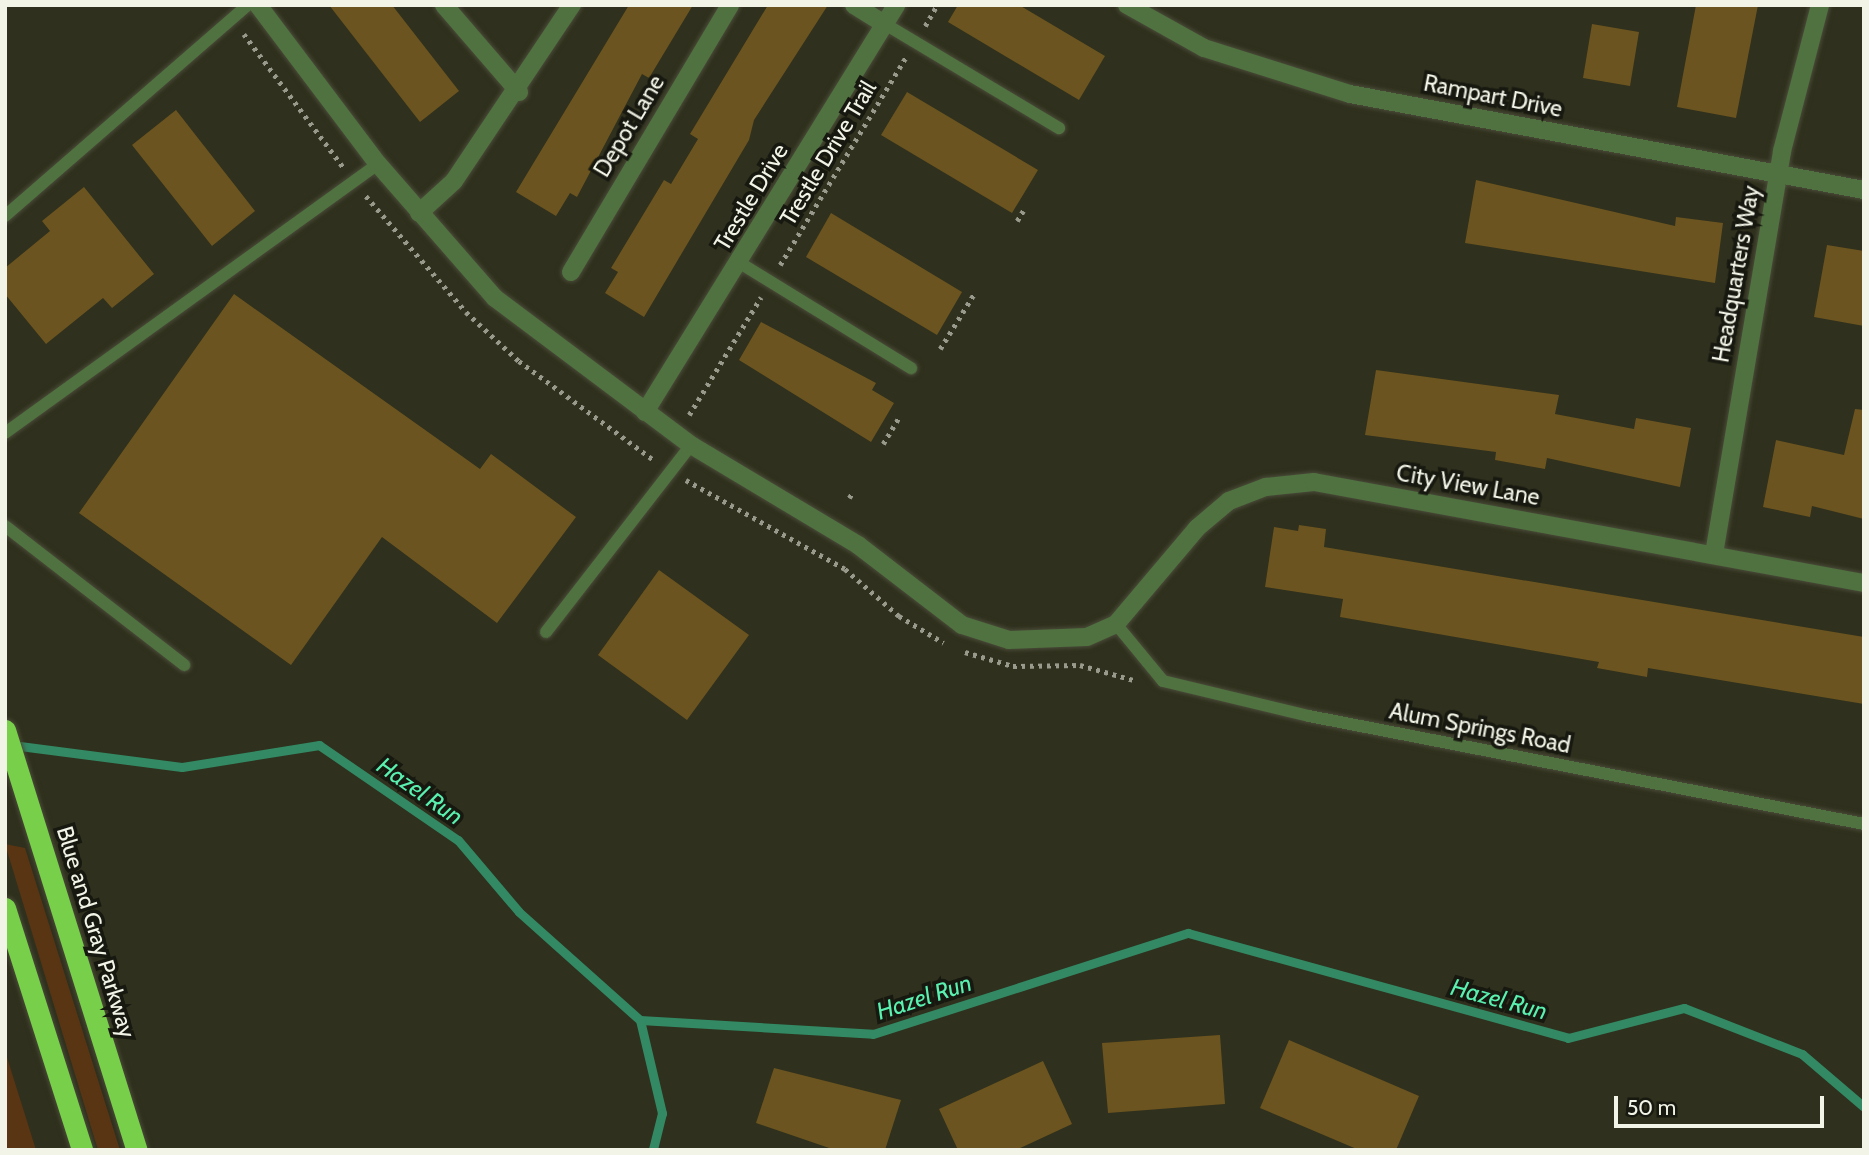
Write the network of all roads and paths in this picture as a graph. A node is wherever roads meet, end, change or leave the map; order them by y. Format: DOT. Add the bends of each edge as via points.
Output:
graph roads {
  1 [pos="248,5"];
  2 [pos="258,5"];
  3 [pos="444,5"];
  4 [pos="572,5"];
  5 [pos="730,5"];
  6 [pos="854,5"];
  7 [pos="896,5"];
  8 [pos="937,5"];
  9 [pos="1127,5"];
  10 [pos="1820,5"];
  11 [pos="885,24"];
  12 [pos="924,27"];
  13 [pos="247,38"];
  14 [pos="907,56"];
  15 [pos="519,92"];
  16 [pos="1059,128"];
  17 [pos="340,163"];
  18 [pos="378,164"];
  19 [pos="1778,176"];
  20 [pos="1864,190"];
  21 [pos="364,194"];
  22 [pos="1023,211"];
  23 [pos="419,213"];
  24 [pos="5,216"];
  25 [pos="1017,221"];
  26 [pos="740,263"];
  27 [pos="778,268"];
  28 [pos="570,272"];
  29 [pos="974,294"];
  30 [pos="761,297"];
  31 [pos="940,349"];
  32 [pos="911,368"];
  33 [pos="645,412"];
  34 [pos="899,417"];
  35 [pos="685,422"];
  36 [pos="5,433"];
  37 [pos="883,444"];
  38 [pos="691,446"];
  39 [pos="646,455"];
  40 [pos="853,492"];
  41 [pos="849,498"];
  42 [pos="5,526"];
  43 [pos="1714,554"];
  44 [pos="1864,583"];
  45 [pos="1116,624"];
  46 [pos="545,632"];
  47 [pos="184,665"];
  48 [pos="5,730"];
  49 [pos="1864,824"];
  50 [pos="5,908"];
  51 [pos="82,1150"];
  52 [pos="137,1150"];
  1 -- 24 [label="lane"];
  2 -- 18 [label="street"];
  3 -- 15 [label="street"];
  4 -- 15 [label="street"];
  5 -- 28 [label="street, Depot Lane"];
  6 -- 11 [label="street"];
  7 -- 11 [label="street, Trestle Drive"];
  8 -- 12 [label="path"];
  9 -- 19 [label="street, Rampart Drive" via="1203,48 1350,94"];
  10 -- 19 [label="street, Headquarters Way"];
  11 -- 16 [label="lane"];
  11 -- 26 [label="street, Trestle Drive"];
  13 -- 17 [label="path"];
  14 -- 27 [label="path, Trestle Drive Trail"];
  15 -- 23 [label="street" via="454,181"];
  18 -- 23 [label="street"];
  18 -- 36 [label="lane"];
  19 -- 20 [label="street, Rampart Drive"];
  19 -- 43 [label="street, Headquarters Way"];
  21 -- 39 [label="path" via="466,312 519,361"];
  22 -- 25 [label="path"];
  23 -- 33 [label="street" via="495,298"];
  26 -- 32 [label="lane"];
  26 -- 33 [label="street, Trestle Drive"];
  29 -- 31 [label="path"];
  30 -- 35 [label="path"];
  33 -- 38 [label="street"];
  34 -- 37 [label="path"];
  38 -- 45 [label="street" via="858,545 962,625 1009,640 1040,641 1087,638"];
  38 -- 46 [label="lane"];
  40 -- 41 [label="path"];
  42 -- 47 [label="lane"];
  43 -- 44 [label="street, City View Lane"];
  43 -- 45 [label="street, City View Lane" via="1314,482 1266,488 1229,501 1197,528"];
  45 -- 49 [label="lane, Alum Springs Road" via="1163,681 1309,716"];
  48 -- 52 [label="highway, Blue and Gray Parkway"];
  50 -- 51 [label="highway"];
}
